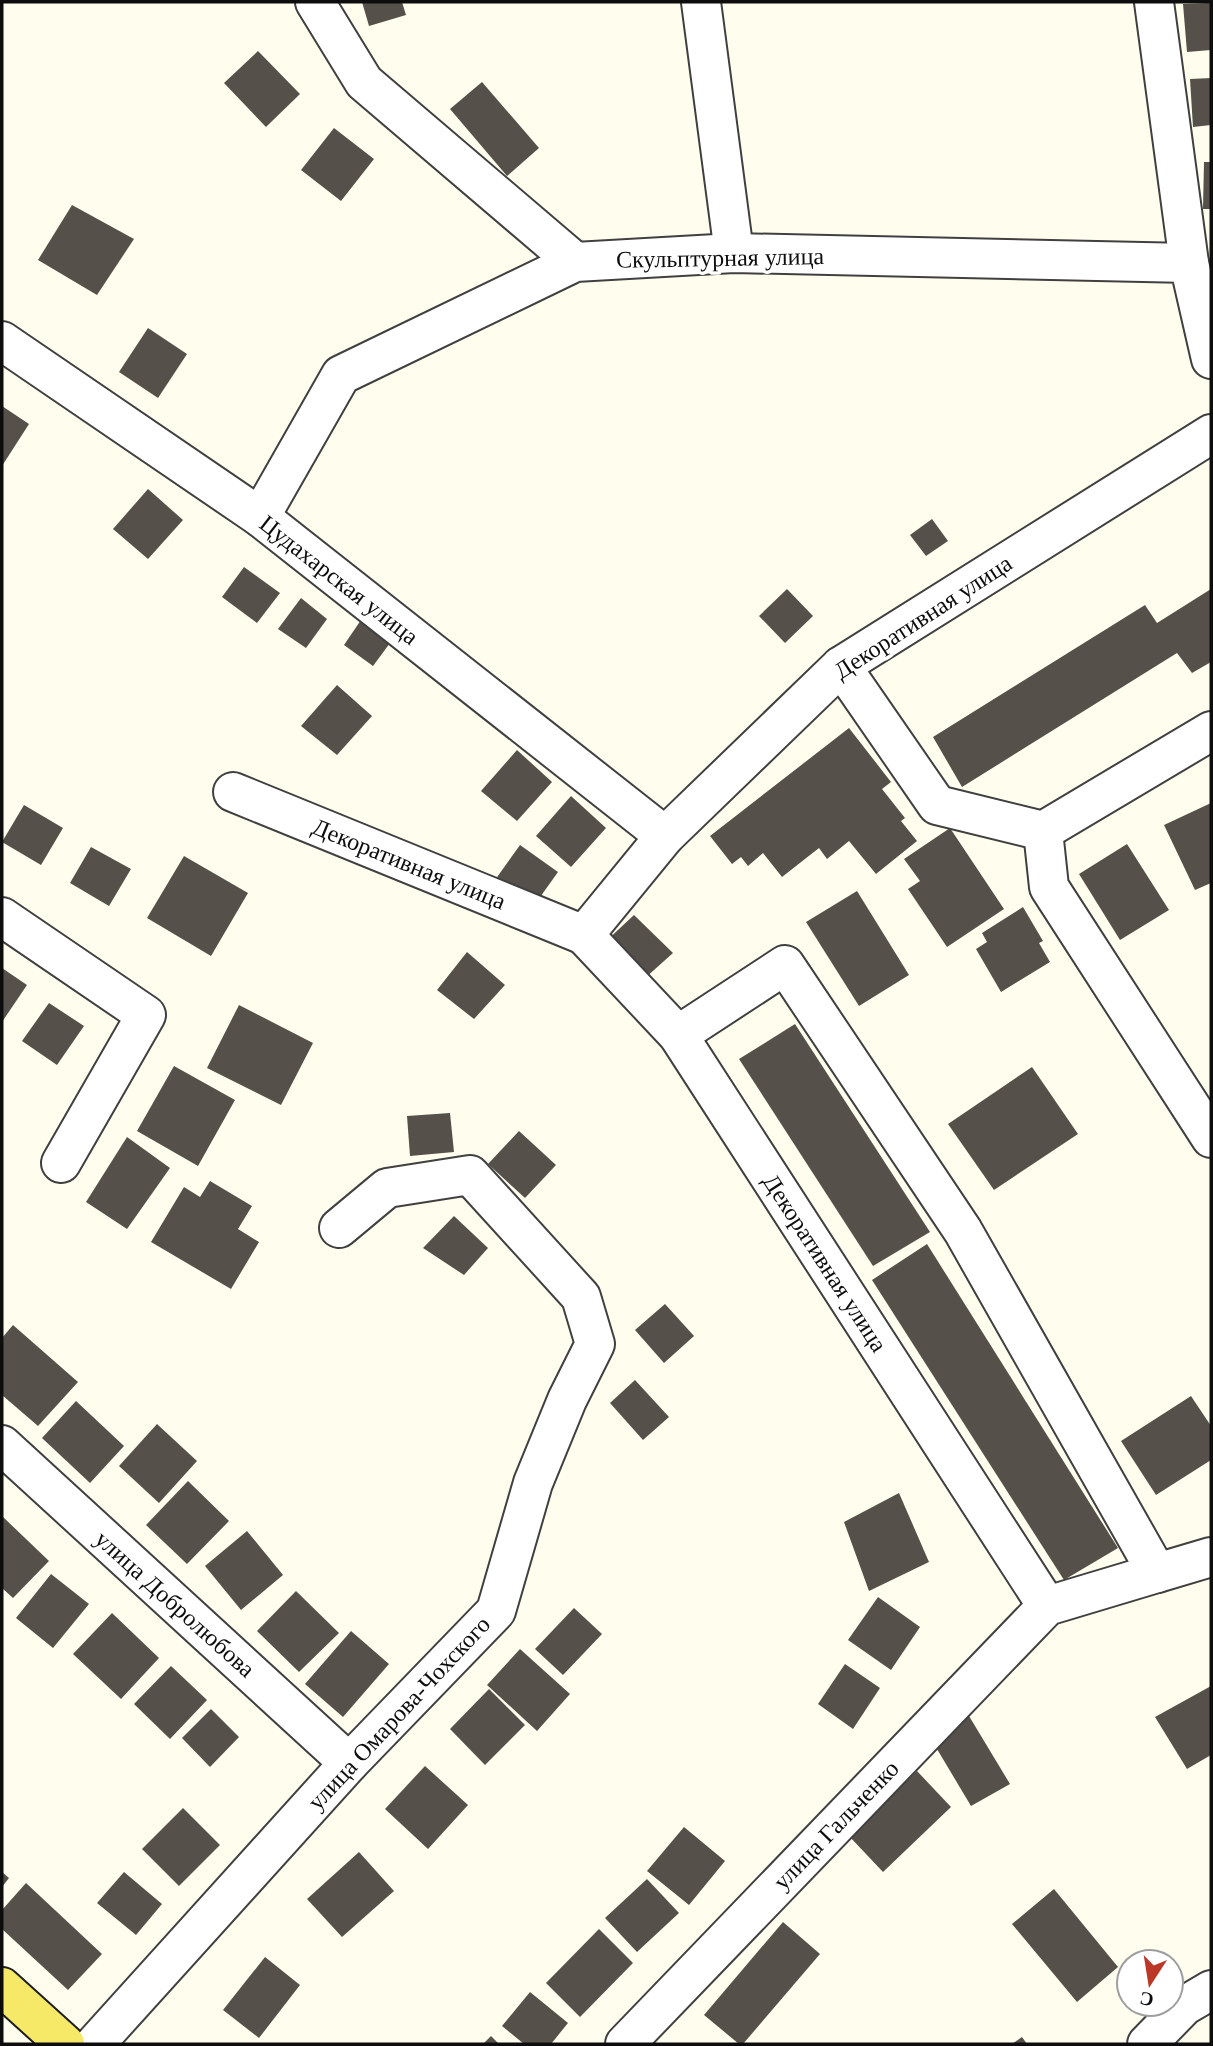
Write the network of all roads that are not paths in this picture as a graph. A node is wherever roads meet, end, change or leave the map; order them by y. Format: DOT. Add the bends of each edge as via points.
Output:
graph roads {
  1 [pos="315,2"];
  2 [pos="701,2"];
  3 [pos="1154,2"];
  4 [pos="734,253"];
  5 [pos="575,262"];
  6 [pos="1189,263"];
  7 [pos="2,341"];
  8 [pos="1211,359"];
  9 [pos="1211,434"];
  10 [pos="260,517"];
  11 [pos="841,666"];
  12 [pos="1211,731"];
  13 [pos="233,792"];
  14 [pos="1043,831"];
  15 [pos="665,836"];
  16 [pos="2,917"];
  17 [pos="584,935"];
  18 [pos="678,1035"];
  19 [pos="1211,1138"];
  20 [pos="61,1163"];
  21 [pos="339,1228"];
  22 [pos="2,1445"];
  23 [pos="1211,1556"];
  24 [pos="1157,1573"];
  25 [pos="1047,1606"];
  26 [pos="349,1763"];
  27 [pos="2,1987"];
  28 [pos="1202,2002"];
  29 [pos="65,2044"];
  30 [pos="95,2044"];
  31 [pos="625,2044"];
  32 [pos="1147,2044"];
  1 -- 5 [label="street" via="364,82"];
  2 -- 4 [label="street"];
  3 -- 6 [label="street"];
  4 -- 5 [label="street, Скульптурная улица"];
  4 -- 6 [label="street, Скульптурная улица"];
  5 -- 10 [label="street, Скульптурная улица" via="341,375"];
  6 -- 8 [label="street"];
  7 -- 10 [label="street, Цудахарская улица"];
  9 -- 11 [label="street, Декоративная улица"];
  10 -- 15 [label="street, Цудахарская улица"];
  11 -- 14 [label="street" via="937,804"];
  11 -- 15 [label="street, Декоративная улица"];
  12 -- 14 [label="street"];
  13 -- 17 [label="street, Декоративная улица"];
  14 -- 19 [label="street" via="1049,887"];
  15 -- 17 [label="street, Декоративная улица"];
  16 -- 20 [label="street" via="146,1015"];
  17 -- 18 [label="street, Декоративная улица"];
  18 -- 24 [label="street" via="785,965 963,1231"];
  18 -- 25 [label="street, Декоративная улица"];
  21 -- 26 [label="street, улица Омарова-Чохского" via="387,1188 470,1175 581,1297 595,1344 533,1483 496,1611"];
  22 -- 26 [label="street, улица Добролюбова"];
  23 -- 24 [label="street"];
  24 -- 25 [label="street"];
  25 -- 31 [label="street, улица Гальченко"];
  26 -- 30 [label="street, улица Омарова-Чохского"];
  27 -- 29 [label="main road"];
  28 -- 32 [label="street"];
}
